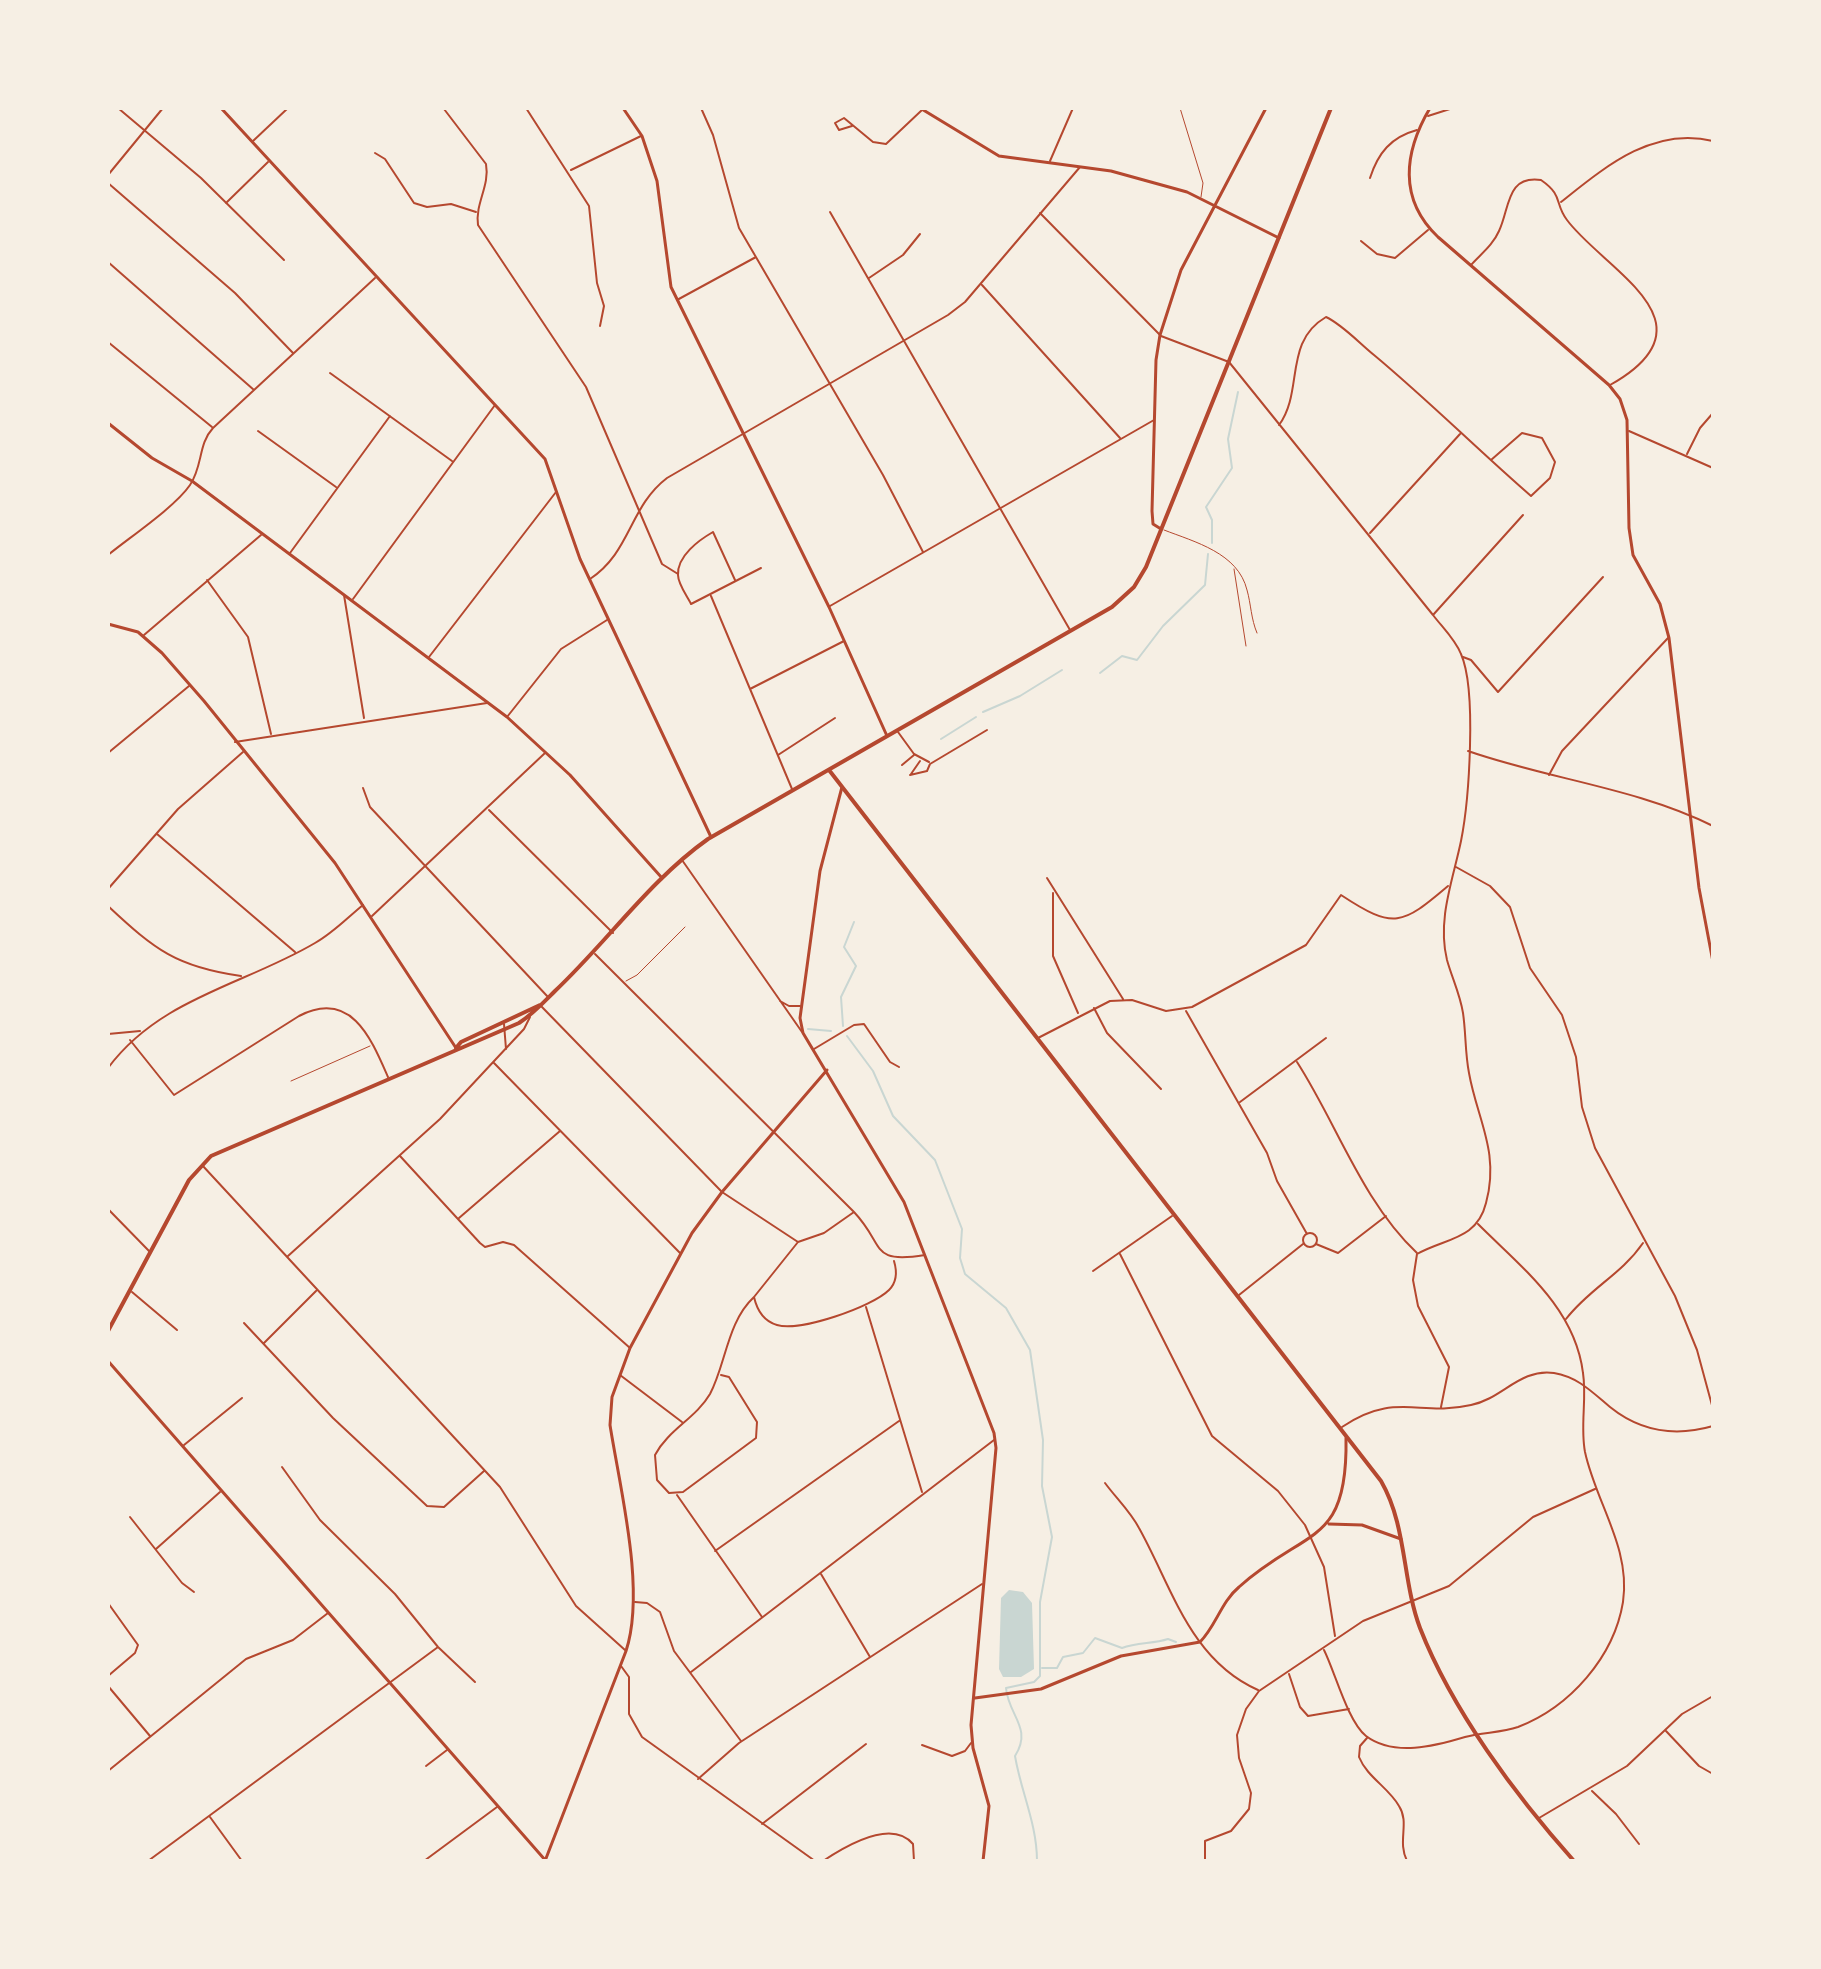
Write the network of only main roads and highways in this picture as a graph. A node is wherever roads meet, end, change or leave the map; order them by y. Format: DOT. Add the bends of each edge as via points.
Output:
graph roads {
  1 [pos="1331,108"];
  2 [pos="828,769"];
  3 [pos="540,1005"];
  4 [pos="456,1048"];
  5 [pos="108,1331"];
  6 [pos="1574,1861"];
  1 -- 2 [label="main road" via="1146,567 1129,593"];
  2 -- 3 [label="main road" via="681,859"];
  2 -- 6 [label="main road" via="1387,1491 1421,1630 1478,1734"];
  3 -- 4 [label="main road"];
  3 -- 4 [label="main road" via="505,1030"];
  4 -- 5 [label="main road" via="201,1164"];
}
